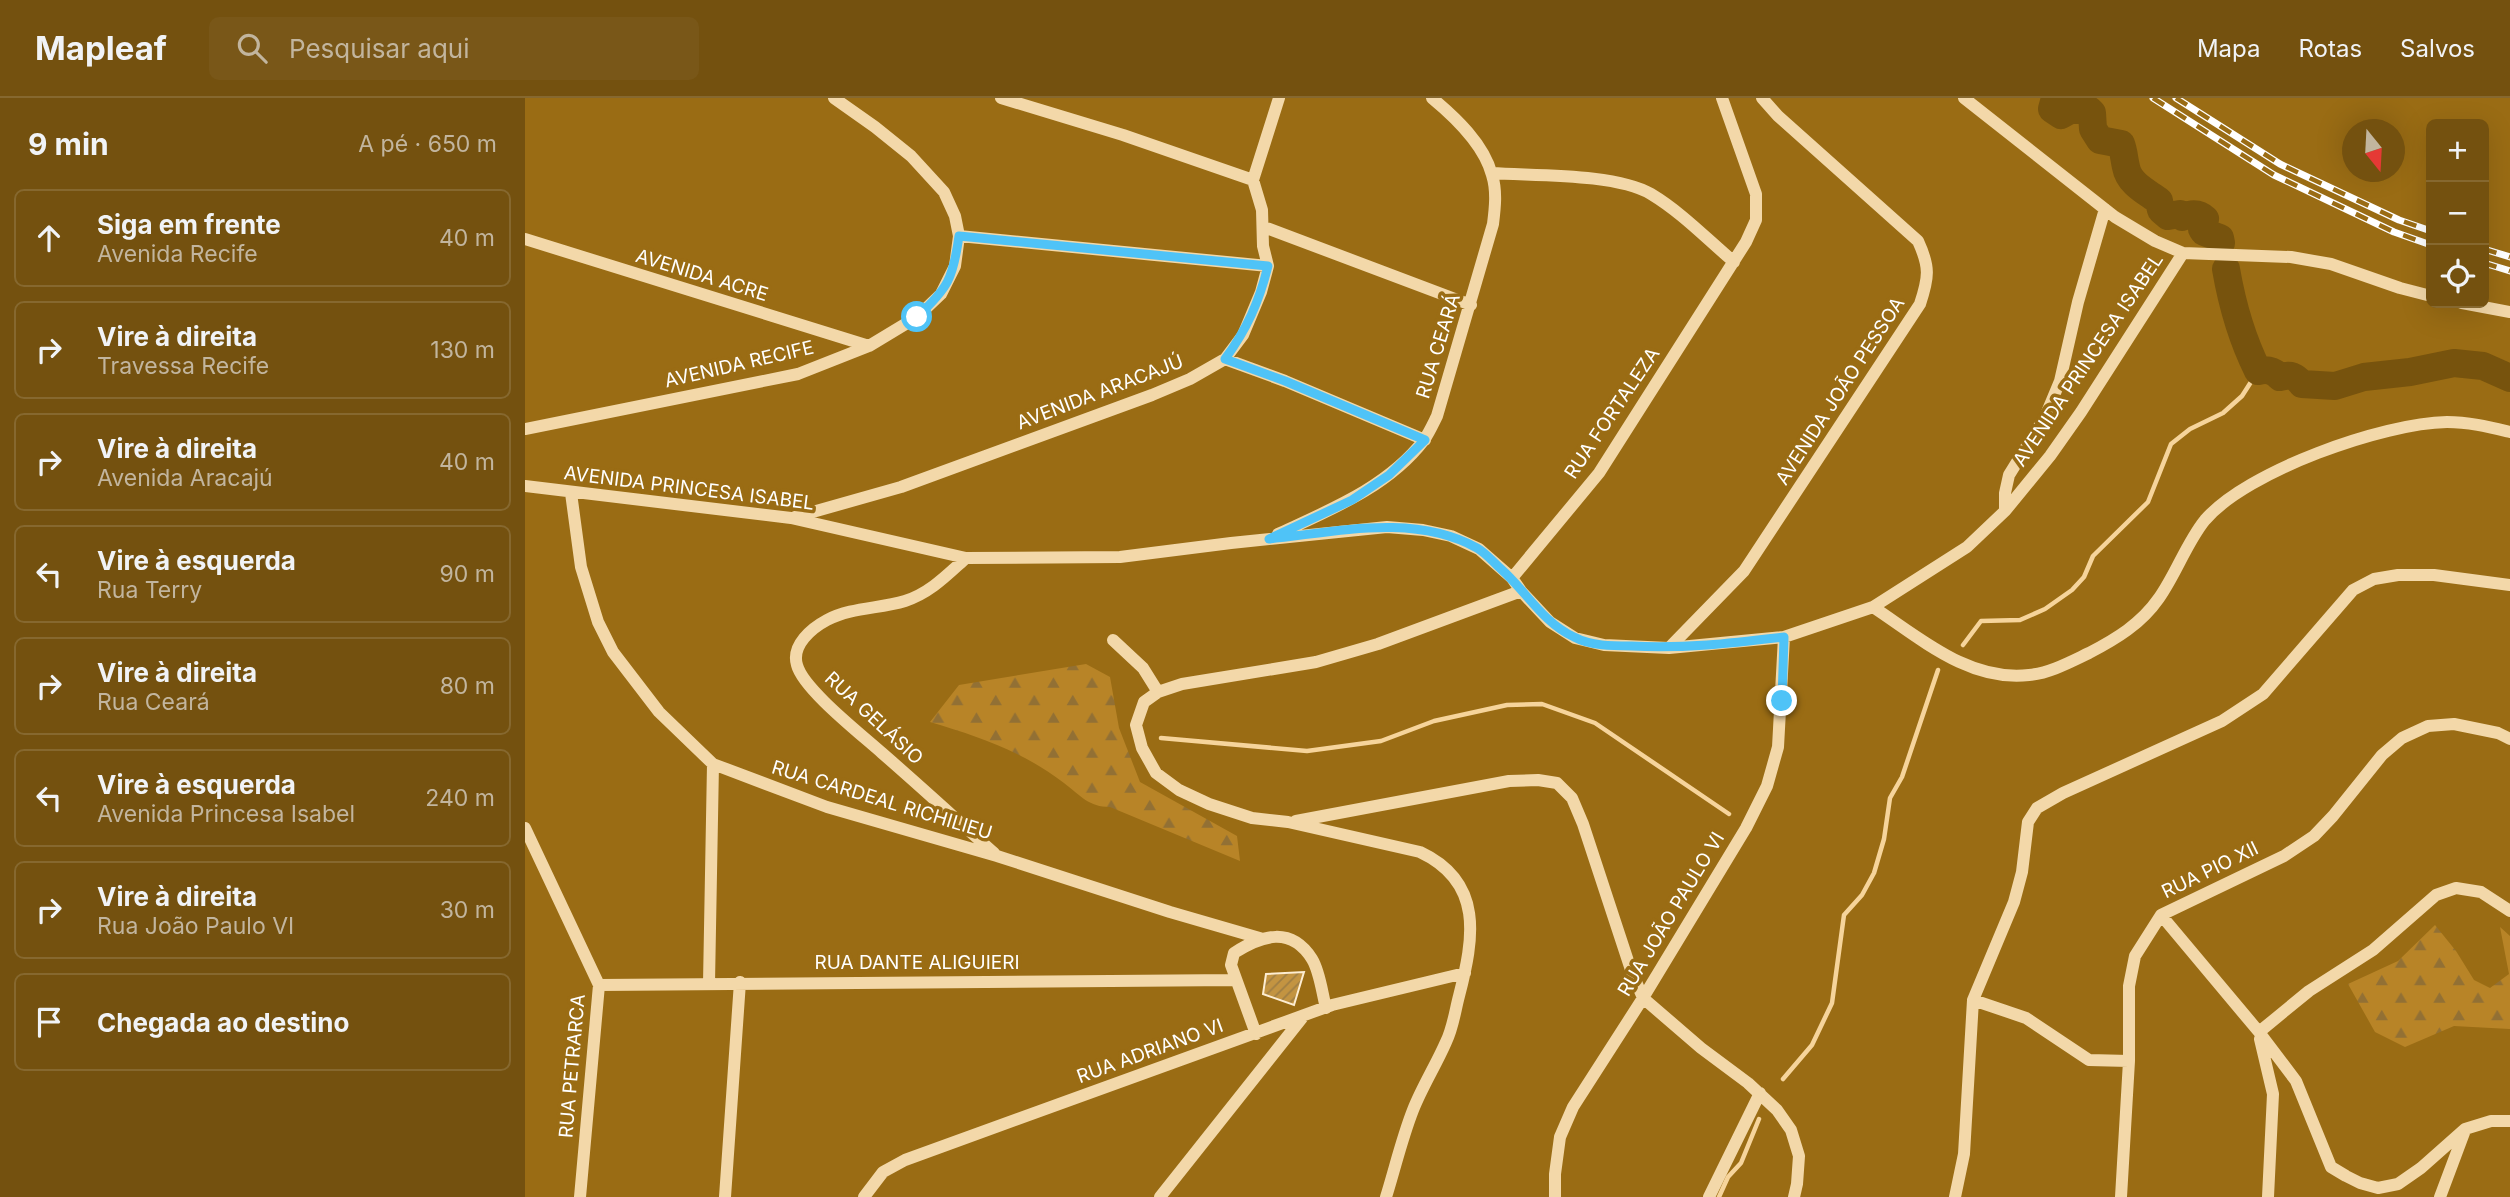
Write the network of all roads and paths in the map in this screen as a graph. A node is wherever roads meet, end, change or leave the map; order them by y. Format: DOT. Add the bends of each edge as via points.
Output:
graph roads {
  1 [pos="834,98"];
  2 [pos="1001,98"];
  3 [pos="1279,98"];
  4 [pos="1432,98"];
  5 [pos="1721,98"];
  6 [pos="1762,98"];
  7 [pos="1964,98"];
  8 [pos="1492,173"];
  9 [pos="1253,180"];
  10 [pos="2105,209"];
  11 [pos="1264,226"];
  12 [pos="959,236"];
  13 [pos="525,239"];
  14 [pos="2183,253"];
  15 [pos="1734,262"];
  16 [pos="1268,266"];
  17 [pos="2426,295"];
  18 [pos="1471,305"];
  19 [pos="2489,308"];
  20 [pos="2510,312"];
  21 [pos="869,346"];
  22 [pos="1225,359"];
  23 [pos="525,429"];
  24 [pos="2510,432"];
  25 [pos="1425,440"];
  26 [pos="525,486"];
  27 [pos="571,493"];
  28 [pos="2005,512"];
  29 [pos="792,518"];
  30 [pos="1269,539"];
  31 [pos="965,558"];
  32 [pos="1512,578"];
  33 [pos="2510,585"];
  34 [pos="1521,591"];
  35 [pos="1873,607"];
  36 [pos="1784,637"];
  37 [pos="1112,639"];
  38 [pos="1669,648"];
  39 [pos="1158,692"];
  40 [pos="2510,739"];
  41 [pos="713,764"];
  42 [pos="1289,822"];
  43 [pos="525,828"];
  44 [pos="997,856"];
  45 [pos="525,862"];
  46 [pos="542,867"];
  47 [pos="2510,911"];
  48 [pos="2161,915"];
  49 [pos="1263,939"];
  50 [pos="1465,972"];
  51 [pos="1236,980"];
  52 [pos="709,982"];
  53 [pos="740,982"];
  54 [pos="599,985"];
  55 [pos="1643,998"];
  56 [pos="1973,1000"];
  57 [pos="1326,1008"];
  58 [pos="1303,1017"];
  59 [pos="2259,1032"];
  60 [pos="1256,1034"];
  61 [pos="2129,1061"];
  62 [pos="1760,1093"];
  63 [pos="2510,1121"];
  64 [pos="2465,1129"];
  65 [pos="580,1197"];
  66 [pos="725,1197"];
  67 [pos="864,1197"];
  68 [pos="1160,1197"];
  69 [pos="1386,1197"];
  70 [pos="1555,1197"];
  71 [pos="1709,1197"];
  72 [pos="1794,1197"];
  73 [pos="1955,1197"];
  74 [pos="2121,1197"];
  75 [pos="2268,1197"];
  76 [pos="2440,1197"];
  1 -- 12 [label="street, AVENIDA RECIFE" via="911,156 944,192"];
  2 -- 9 [label="street"];
  3 -- 9 [label="street"];
  4 -- 8 [label="street, RUA CEARÁ" via="1458,119"];
  5 -- 15 [label="street, RUA FORTALEZA" via="1756,194 1756,220"];
  6 -- 38 [label="street, AVENIDA JOÃO PESSOA" via="1918,241 1929,277 1920,304 1744,571"];
  7 -- 10 [label="street"];
  8 -- 15 [label="street" via="1596,180 1650,193"];
  8 -- 18 [label="street, RUA CEARÁ" via="1496,197 1493,224"];
  9 -- 11 [label="street, AVENIDA ARACAJÚ"];
  10 -- 14 [label="street"];
  10 -- 28 [label="street" via="2060,381 2045,416 2009,475"];
  11 -- 16 [label="street, AVENIDA ARACAJÚ"];
  11 -- 18 [label="street"];
  12 -- 16 [label="street"];
  12 -- 21 [label="street, AVENIDA RECIFE" via="955,266 941,294 917,317"];
  13 -- 21 [label="street, AVENIDA ACRE"];
  14 -- 17 [label="street" via="2291,257 2331,264"];
  14 -- 28 [label="street, AVENIDA PRINCESA ISABEL" via="2081,412"];
  15 -- 32 [label="street, RUA FORTALEZA" via="1599,473"];
  16 -- 22 [label="street, AVENIDA ARACAJÚ" via="1243,335"];
  18 -- 25 [label="street, RUA CEARÁ" via="1437,416"];
  19 -- 20 [label="street"];
  21 -- 23 [label="street, AVENIDA RECIFE" via="798,374"];
  22 -- 25 [label="street"];
  22 -- 29 [label="street, AVENIDA ARACAJÚ" via="1139,400 901,487"];
  24 -- 35 [label="street" via="2445,422 2400,428 2331,447 2260,480 2232,496 2204,521 2159,598 2142,618 2108,643 2065,665 2031,675 1999,676 1970,668"];
  25 -- 30 [label="street, RUA CEARÁ" via="1389,475 1352,500"];
  26 -- 27 [label="street, AVENIDA PRINCESA ISABEL"];
  27 -- 29 [label="street, AVENIDA PRINCESA ISABEL"];
  27 -- 41 [label="street, RUA CARDEAL RICHILIEU" via="587,591 613,652 659,712"];
  28 -- 35 [label="street, AVENIDA PRINCESA ISABEL" via="1967,547"];
  29 -- 31 [label="street, AVENIDA PRINCESA ISABEL"];
  30 -- 31 [label="street, AVENIDA PRINCESA ISABEL" via="1120,558"];
  30 -- 32 [label="street, AVENIDA PRINCESA ISABEL" via="1387,527 1423,530 1479,549"];
  31 -- 44 [label="street, RUA GELÁSIO" via="926,592 905,601 847,611 826,621 798,647 796,664 831,707"];
  32 -- 34 [label="street, AVENIDA PRINCESA ISABEL"];
  33 -- 56 [label="street" via="2434,575 2374,579 2353,590 2263,694 2222,721 2037,808 2028,822 2014,902"];
  34 -- 38 [label="street, AVENIDA PRINCESA ISABEL" via="1550,622 1575,638 1604,645"];
  34 -- 39 [label="street" via="1316,662"];
  35 -- 36 [label="street, AVENIDA PRINCESA ISABEL"];
  36 -- 38 [label="street, AVENIDA PRINCESA ISABEL"];
  36 -- 55 [label="street, RUA JOÃO PAULO VI" via="1778,747 1767,786"];
  37 -- 39 [label="street" via="1143,668"];
  39 -- 42 [label="street" via="1144,702 1136,725 1156,773 1209,804 1252,818"];
  40 -- 48 [label="street, RUA PIO XII" via="2454,724 2428,726 2402,738 2382,755 2314,836 2284,856"];
  41 -- 44 [label="street, RUA CARDEAL RICHILIEU" via="828,807"];
  41 -- 52 [label="street"];
  42 -- 50 [label="street" via="1420,852 1454,875 1472,927"];
  42 -- 55 [label="street" via="1509,781 1557,783 1572,797 1583,824"];
  43 -- 46 [label="street, RUA PETRARCA"];
  44 -- 49 [label="street, RUA CARDEAL RICHILIEU"];
  45 -- 46 [label="street"];
  46 -- 54 [label="street, RUA PETRARCA"];
  47 -- 59 [label="street" via="2481,892 2456,888 2436,895 2374,950 2309,990"];
  48 -- 59 [label="street"];
  48 -- 61 [label="street, RUA PIO XII" via="2135,956 2129,986"];
  49 -- 51 [label="street" via="1234,953 1230,965"];
  49 -- 57 [label="street" via="1281,936 1298,944 1313,960"];
  50 -- 57 [label="street, RUA ADRIANO VI"];
  50 -- 69 [label="street" via="1448,1039 1413,1108"];
  51 -- 53 [label="street, RUA DANTE ALIGUIERI"];
  51 -- 60 [label="street"];
  52 -- 53 [label="street, RUA DANTE ALIGUIERI"];
  52 -- 54 [label="street, RUA DANTE ALIGUIERI"];
  53 -- 66 [label="street"];
  54 -- 65 [label="street, RUA PETRARCA"];
  55 -- 62 [label="street"];
  55 -- 70 [label="street, RUA JOÃO PAULO VI" via="1573,1107 1560,1137"];
  56 -- 61 [label="street" via="2026,1018 2088,1060"];
  56 -- 73 [label="street" via="1964,1154"];
  57 -- 58 [label="street, RUA ADRIANO VI"];
  58 -- 60 [label="street, RUA ADRIANO VI"];
  58 -- 68 [label="street"];
  59 -- 64 [label="street" via="2296,1081 2331,1167 2360,1183 2378,1188 2398,1184"];
  59 -- 75 [label="street" via="2273,1094"];
  60 -- 67 [label="street, RUA ADRIANO VI" via="905,1160 883,1172"];
  61 -- 74 [label="street, RUA PIO XII"];
  62 -- 71 [label="street"];
  62 -- 72 [label="street" via="1791,1130 1799,1156"];
  63 -- 64 [label="street"];
  64 -- 76 [label="street"];
}
